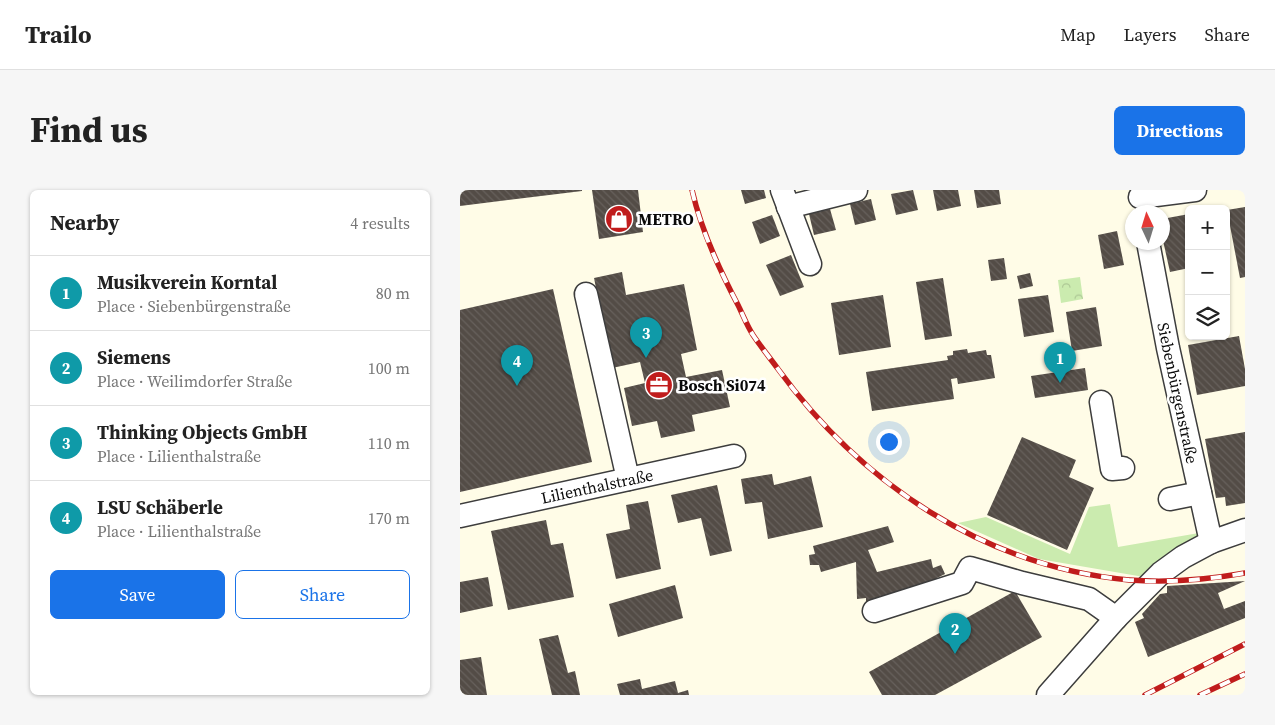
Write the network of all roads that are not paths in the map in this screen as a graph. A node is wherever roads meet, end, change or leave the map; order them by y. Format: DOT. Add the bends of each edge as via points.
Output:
graph roads {
  1 [pos="856,190"];
  2 [pos="1195,190"];
  3 [pos="785,198"];
  4 [pos="1141,200"];
  5 [pos="1150,250"];
  6 [pos="810,264"];
  7 [pos="586,294"];
  8 [pos="1101,402"];
  9 [pos="734,456"];
  10 [pos="1123,468"];
  11 [pos="628,479"];
  12 [pos="1200,492"];
  13 [pos="1170,499"];
  14 [pos="460,516"];
  15 [pos="1245,530"];
  16 [pos="1211,542"];
  17 [pos="874,611"];
  18 [pos="1116,618"];
  19 [pos="1048,695"];
  1 -- 3 [label="street"];
  2 -- 4 [label="street"];
  3 -- 6 [label="street"];
  5 -- 12 [label="street, Siebenbürgenstraße"];
  7 -- 11 [label="street"];
  8 -- 10 [label="street" via="1112,469"];
  9 -- 11 [label="street, Lilienthalstraße"];
  11 -- 14 [label="street, Lilienthalstraße"];
  12 -- 13 [label="street"];
  12 -- 16 [label="street, Siebenbürgenstraße"];
  15 -- 16 [label="street"];
  16 -- 18 [label="street" via="1161,573"];
  17 -- 18 [label="street" via="962,583 970,568 1089,599"];
  18 -- 19 [label="street"];
}
